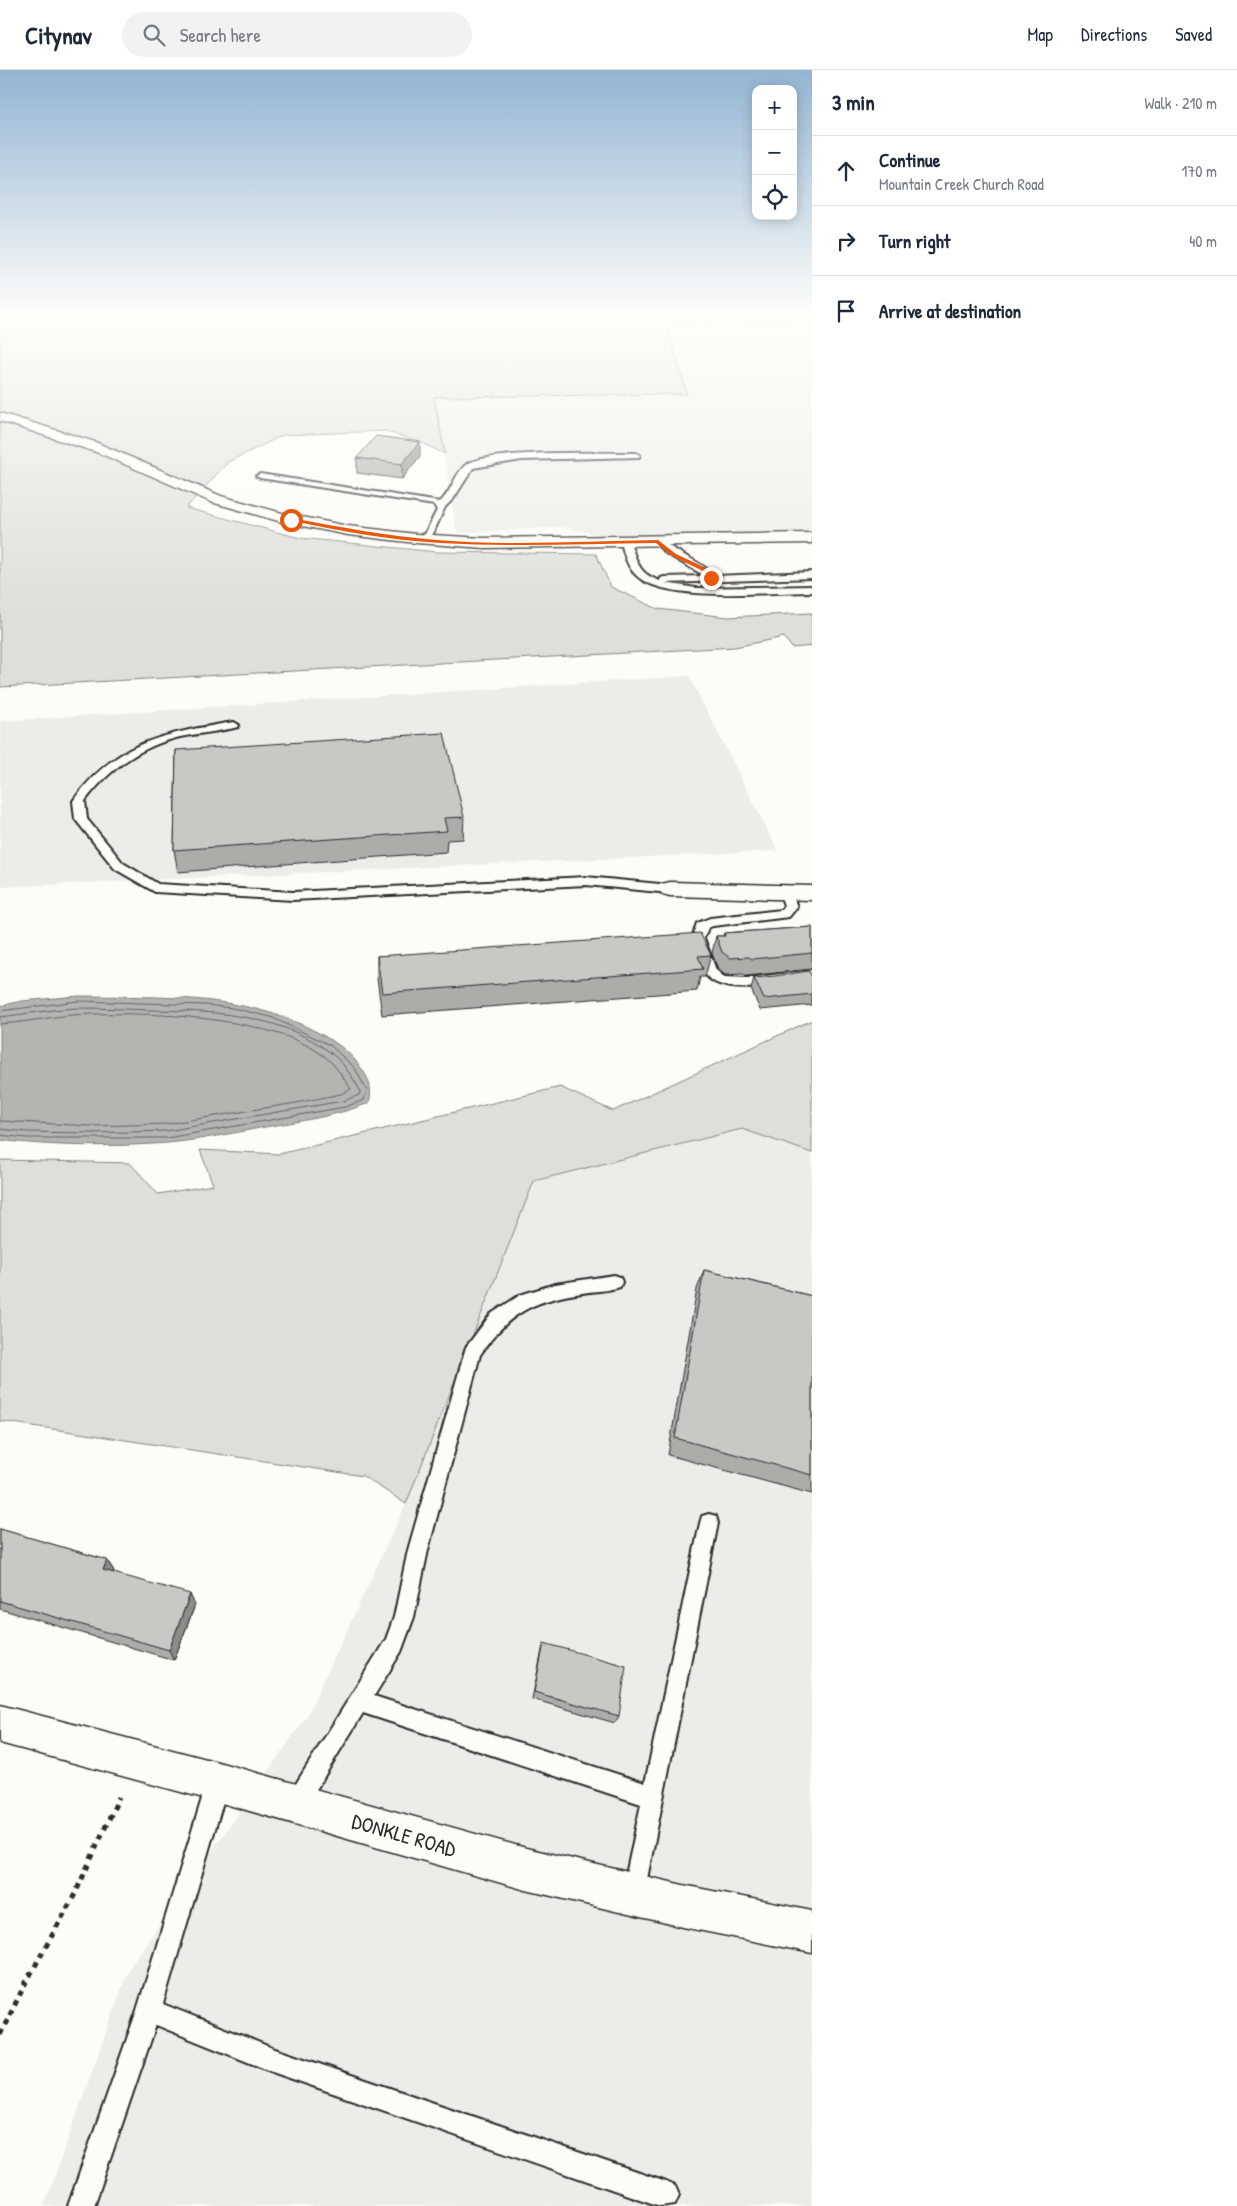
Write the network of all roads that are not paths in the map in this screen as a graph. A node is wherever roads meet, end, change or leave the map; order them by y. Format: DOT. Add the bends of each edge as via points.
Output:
graph roads {
  1 [pos="0,417"];
  2 [pos="636,455"];
  3 [pos="260,476"];
  4 [pos="441,506"];
  5 [pos="812,538"];
  6 [pos="426,540"];
  7 [pos="658,541"];
  8 [pos="625,542"];
  9 [pos="812,575"];
  10 [pos="711,578"];
  11 [pos="653,581"];
  12 [pos="812,589"];
  13 [pos="234,725"];
  14 [pos="670,889"];
  15 [pos="786,892"];
  16 [pos="812,893"];
  17 [pos="812,976"];
  18 [pos="614,1282"];
  19 [pos="709,1522"];
  20 [pos="359,1702"];
  21 [pos="0,1724"];
  22 [pos="218,1782"];
  23 [pos="653,1797"];
  24 [pos="294,1804"];
  25 [pos="633,1895"];
  26 [pos="812,1932"];
  27 [pos="149,2010"];
  28 [pos="666,2194"];
  29 [pos="81,2206"];
  1 -- 6 [label="street" via="94,446 193,490 249,509 347,530"];
  2 -- 4 [label="lane" via="504,459 478,463 470,466 454,494"];
  3 -- 4 [label="lane" via="427,500"];
  4 -- 6 [label="lane"];
  5 -- 7 [label="street"];
  6 -- 8 [label="street"];
  7 -- 8 [label="street"];
  7 -- 10 [label="lane" via="674,555 704,570"];
  8 -- 11 [label="lane" via="635,570"];
  9 -- 10 [label="lane"];
  10 -- 11 [label="lane"];
  11 -- 12 [label="lane" via="696,591"];
  13 -- 14 [label="lane" via="160,739 111,766 90,786 79,801 81,819 119,866 155,888 248,895 293,896 586,881"];
  14 -- 15 [label="street"];
  15 -- 16 [label="street"];
  15 -- 17 [label="lane" via="791,907 785,914 710,922 702,926 698,938 710,972 721,981 746,983"];
  18 -- 20 [label="lane" via="581,1285 526,1300 501,1315 472,1352 418,1550 404,1617 394,1645"];
  19 -- 23 [label="lane"];
  20 -- 23 [label="lane"];
  20 -- 24 [label="lane"];
  21 -- 22 [label="street, DONKLE ROAD"];
  22 -- 24 [label="street, DONKLE ROAD"];
  22 -- 27 [label="lane"];
  23 -- 25 [label="lane"];
  24 -- 25 [label="street, DONKLE ROAD" via="526,1869"];
  25 -- 26 [label="street, DONKLE ROAD"];
  27 -- 28 [label="lane" via="275,2061"];
  27 -- 29 [label="lane"];
}
